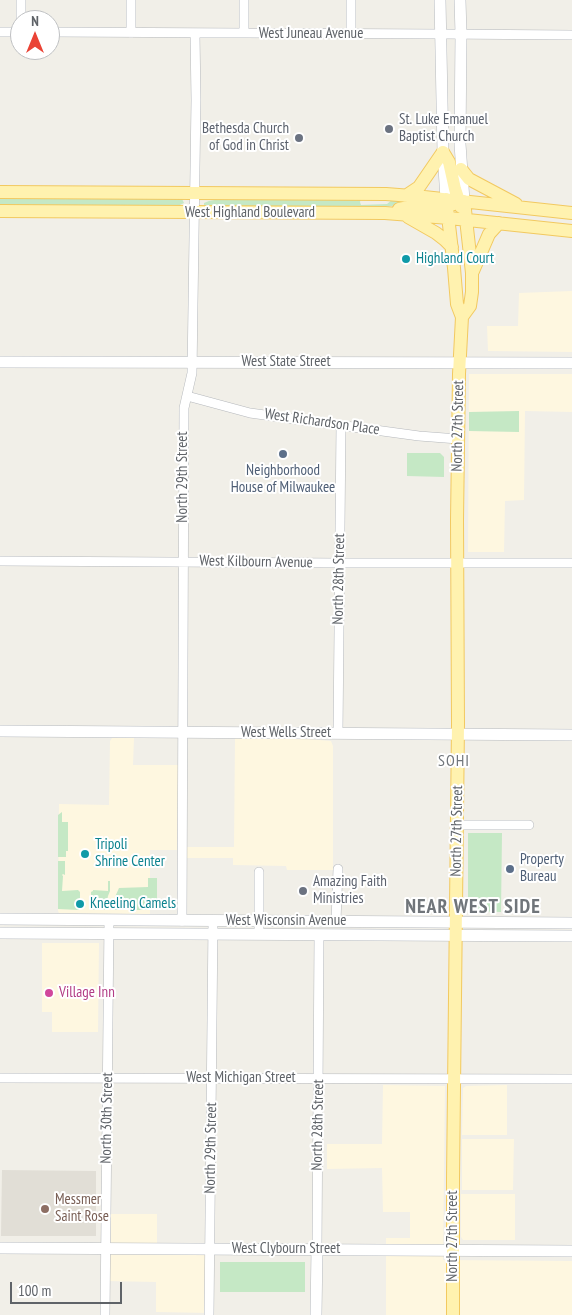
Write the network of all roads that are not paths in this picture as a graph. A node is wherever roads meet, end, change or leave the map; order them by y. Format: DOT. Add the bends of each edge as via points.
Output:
graph roads {
  1 [pos="131,0"];
  2 [pos="244,0"];
  3 [pos="351,0"];
  4 [pos="440,0"];
  5 [pos="460,0"];
  6 [pos="60,32"];
  7 [pos="131,33"];
  8 [pos="244,33"];
  9 [pos="196,34"];
  10 [pos="351,34"];
  11 [pos="441,34"];
  12 [pos="461,34"];
  13 [pos="572,35"];
  14 [pos="443,152"];
  15 [pos="461,169"];
  16 [pos="0,192"];
  17 [pos="194,194"];
  18 [pos="407,195"];
  19 [pos="523,208"];
  20 [pos="457,210"];
  21 [pos="0,212"];
  22 [pos="194,212"];
  23 [pos="385,213"];
  24 [pos="572,213"];
  25 [pos="404,215"];
  26 [pos="499,223"];
  27 [pos="572,230"];
  28 [pos="452,247"];
  29 [pos="472,273"];
  30 [pos="462,317"];
  31 [pos="0,362"];
  32 [pos="192,362"];
  33 [pos="460,363"];
  34 [pos="572,363"];
  35 [pos="187,396"];
  36 [pos="341,425"];
  37 [pos="458,439"];
  38 [pos="0,561"];
  39 [pos="183,562"];
  40 [pos="340,563"];
  41 [pos="457,563"];
  42 [pos="572,563"];
  43 [pos="0,731"];
  44 [pos="183,732"];
  45 [pos="338,734"];
  46 [pos="458,735"];
  47 [pos="572,735"];
  48 [pos="529,825"];
  49 [pos="456,826"];
  50 [pos="338,869"];
  51 [pos="259,872"];
  52 [pos="0,919"];
  53 [pos="109,920"];
  54 [pos="182,921"];
  55 [pos="213,921"];
  56 [pos="259,921"];
  57 [pos="336,921"];
  58 [pos="350,921"];
  59 [pos="456,921"];
  60 [pos="572,923"];
  61 [pos="0,934"];
  62 [pos="109,934"];
  63 [pos="213,934"];
  64 [pos="259,934"];
  65 [pos="319,935"];
  66 [pos="456,936"];
  67 [pos="572,936"];
  68 [pos="107,1077"];
  69 [pos="0,1078"];
  70 [pos="212,1078"];
  71 [pos="318,1078"];
  72 [pos="454,1079"];
  73 [pos="572,1079"];
  74 [pos="0,1248"];
  75 [pos="105,1248"];
  76 [pos="210,1249"];
  77 [pos="317,1249"];
  78 [pos="452,1250"];
  79 [pos="572,1251"];
  80 [pos="105,1315"];
  81 [pos="209,1315"];
  82 [pos="316,1315"];
  83 [pos="453,1315"];
  1 -- 7 [label="street"];
  2 -- 8 [label="street"];
  3 -- 10 [label="street"];
  4 -- 11 [label="street"];
  5 -- 12 [label="street, North 27th Street"];
  6 -- 7 [label="street, West Juneau Avenue"];
  7 -- 9 [label="street, West Juneau Avenue"];
  8 -- 9 [label="street, West Juneau Avenue"];
  8 -- 10 [label="street, West Juneau Avenue"];
  9 -- 17 [label="street, North 29th Street"];
  10 -- 11 [label="street, West Juneau Avenue"];
  11 -- 12 [label="street, West Juneau Avenue"];
  11 -- 14 [label="street"];
  12 -- 13 [label="street, West Juneau Avenue"];
  12 -- 15 [label="street, North 27th Street"];
  14 -- 18 [label="main road" via="419,187"];
  14 -- 20 [label="main road" via="449,162"];
  15 -- 19 [label="main road" via="469,179"];
  15 -- 20 [label="street, North 27th Street"];
  16 -- 17 [label="main road, West Highland Boulevard"];
  17 -- 18 [label="main road, West Highland Boulevard"];
  17 -- 22 [label="street, North 29th Street"];
  18 -- 20 [label="main road, West Highland Boulevard"];
  19 -- 20 [label="main road"];
  19 -- 24 [label="main road"];
  20 -- 23 [label="main road" via="409,207"];
  20 -- 25 [label="main road, West Highland Boulevard"];
  20 -- 26 [label="main road, West Highland Boulevard"];
  20 -- 28 [label="main road, North 27th Street"];
  20 -- 29 [label="main road, North 27th Street"];
  21 -- 22 [label="main road, West Highland Boulevard"];
  22 -- 23 [label="main road, West Highland Boulevard"];
  22 -- 32 [label="street, North 29th Street"];
  23 -- 25 [label="main road, West Highland Boulevard"];
  25 -- 28 [label="main road" via="436,233"];
  26 -- 27 [label="main road, West Highland Boulevard"];
  26 -- 29 [label="main road" via="489,234"];
  28 -- 30 [label="main road, North 27th Street" via="457,304"];
  29 -- 30 [label="main road, North 27th Street" via="470,306"];
  30 -- 33 [label="main road, North 27th Street"];
  31 -- 32 [label="street, West State Street"];
  32 -- 33 [label="street, West State Street"];
  32 -- 35 [label="street, North 29th Street"];
  33 -- 34 [label="street, West State Street"];
  33 -- 37 [label="main road, North 27th Street"];
  35 -- 36 [label="street, West Richardson Place" via="250,413"];
  35 -- 39 [label="street, North 29th Street" via="184,408"];
  36 -- 37 [label="street, West Richardson Place"];
  36 -- 40 [label="street, North 28th Street"];
  37 -- 41 [label="main road, North 27th Street"];
  38 -- 39 [label="street, West Kilbourn Avenue"];
  39 -- 40 [label="street, West Kilbourn Avenue"];
  39 -- 44 [label="street, North 29th Street"];
  40 -- 41 [label="street, West Kilbourn Avenue"];
  40 -- 45 [label="street, North 28th Street"];
  41 -- 42 [label="street, West Kilbourn Avenue"];
  41 -- 46 [label="main road, North 27th Street"];
  43 -- 44 [label="street, West Wells Street"];
  44 -- 45 [label="street, West Wells Street"];
  44 -- 54 [label="street, North 29th Street"];
  45 -- 46 [label="street, West Wells Street"];
  46 -- 47 [label="street, West Wells Street"];
  46 -- 49 [label="main road, North 27th Street"];
  48 -- 49 [label="street"];
  49 -- 59 [label="main road, North 27th Street"];
  50 -- 57 [label="street"];
  51 -- 56 [label="street"];
  52 -- 53 [label="street, West Wisconsin Avenue"];
  53 -- 54 [label="street, West Wisconsin Avenue"];
  53 -- 62 [label="street, North 30th Street"];
  54 -- 55 [label="street, West Wisconsin Avenue"];
  55 -- 56 [label="street, West Wisconsin Avenue"];
  55 -- 63 [label="street, North 29th Street"];
  56 -- 57 [label="street, West Wisconsin Avenue"];
  56 -- 64 [label="street"];
  57 -- 58 [label="street, West Wisconsin Avenue"];
  58 -- 59 [label="street, West Wisconsin Avenue"];
  58 -- 65 [label="street" via="341,928 327,929"];
  59 -- 60 [label="street, West Wisconsin Avenue"];
  59 -- 66 [label="main road, North 27th Street"];
  61 -- 62 [label="street, West Wisconsin Avenue"];
  62 -- 63 [label="street, West Wisconsin Avenue"];
  62 -- 68 [label="street, North 30th Street"];
  63 -- 64 [label="street, West Wisconsin Avenue"];
  63 -- 70 [label="street, North 29th Street"];
  64 -- 65 [label="street, West Wisconsin Avenue"];
  65 -- 66 [label="street, West Wisconsin Avenue"];
  65 -- 71 [label="street, North 28th Street"];
  66 -- 67 [label="street, West Wisconsin Avenue"];
  66 -- 72 [label="main road, North 27th Street"];
  68 -- 69 [label="street, West Michigan Street"];
  68 -- 70 [label="street, West Michigan Street"];
  68 -- 75 [label="street, North 30th Street"];
  70 -- 71 [label="street, West Michigan Street"];
  70 -- 76 [label="street, North 29th Street"];
  71 -- 72 [label="street, West Michigan Street"];
  71 -- 77 [label="street, North 28th Street"];
  72 -- 73 [label="street, West Michigan Street"];
  72 -- 78 [label="main road, North 27th Street"];
  74 -- 75 [label="street, West Clybourn Street"];
  75 -- 76 [label="street, West Clybourn Street"];
  75 -- 80 [label="street, North 30th Street"];
  76 -- 77 [label="street, West Clybourn Street"];
  76 -- 81 [label="street, North 29th Street"];
  77 -- 78 [label="street, West Clybourn Street"];
  77 -- 82 [label="street, North 28th Street"];
  78 -- 79 [label="street, West Clybourn Street"];
  78 -- 83 [label="main road, North 27th Street"];
}
